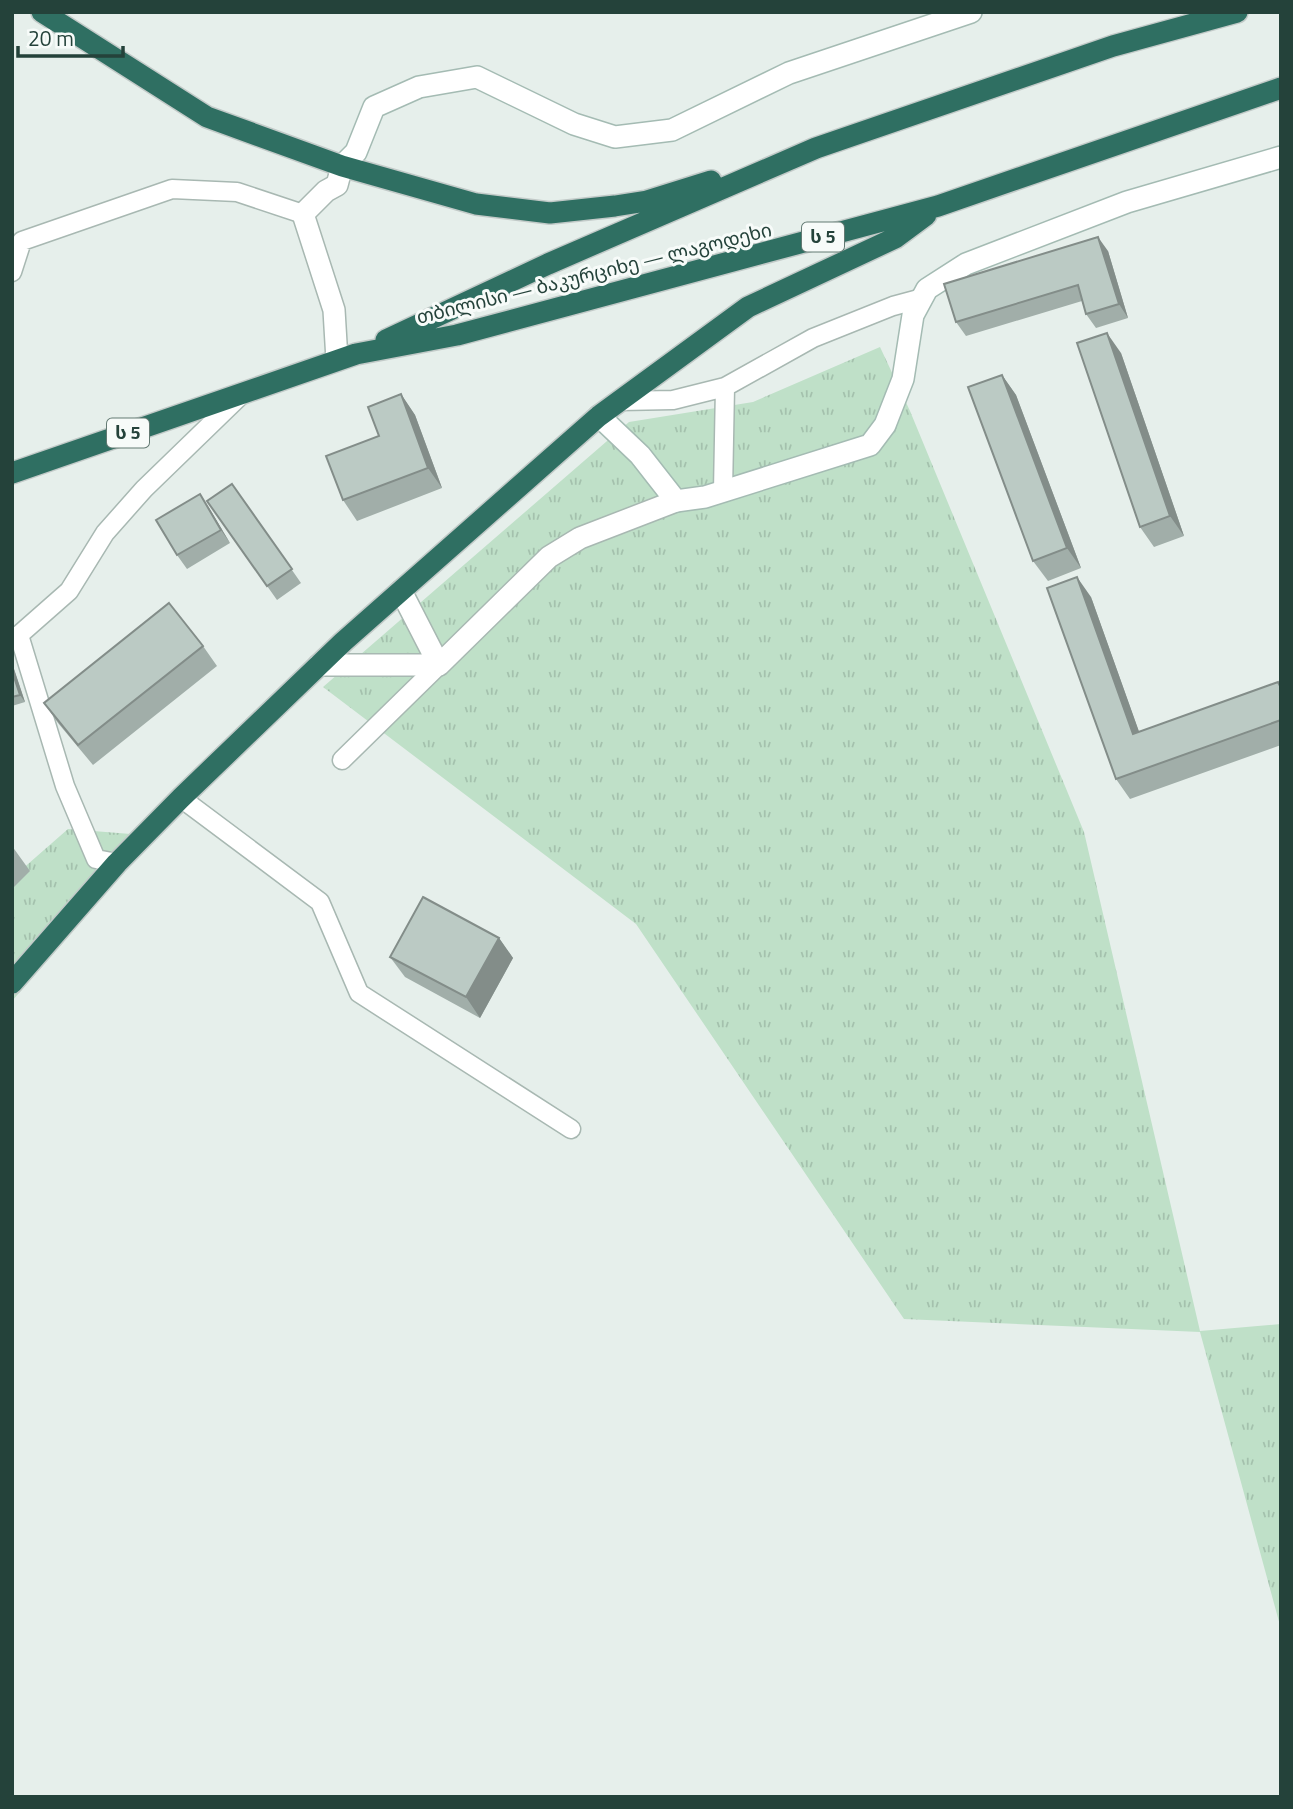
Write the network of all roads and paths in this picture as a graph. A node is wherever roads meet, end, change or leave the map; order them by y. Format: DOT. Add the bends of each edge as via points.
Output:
graph roads {
  1 [pos="42,12"];
  2 [pos="971,12"];
  3 [pos="1237,12"];
  4 [pos="1281,88"];
  5 [pos="817,148"];
  6 [pos="1281,157"];
  7 [pos="342,166"];
  8 [pos="938,206"];
  9 [pos="303,214"];
  10 [pos="12,272"];
  11 [pos="919,299"];
  12 [pos="346,357"];
  13 [pos="725,387"];
  14 [pos="244,393"];
  15 [pos="620,401"];
  16 [pos="599,416"];
  17 [pos="12,473"];
  18 [pos="723,491"];
  19 [pos="676,501"];
  20 [pos="401,591"];
  21 [pos="15,636"];
  22 [pos="319,665"];
  23 [pos="439,665"];
  24 [pos="342,760"];
  25 [pos="181,798"];
  26 [pos="117,863"];
  27 [pos="12,983"];
  28 [pos="571,1129"];
  1 -- 7 [label="highway" via="207,117"];
  2 -- 7 [label="street" via="789,73 672,131 615,137 574,124 477,77 419,87 374,107 356,152"];
  3 -- 5 [label="highway, თბილისი — ბაკურციხე — ლაგოდეხი / ს 5" via="1113,46"];
  4 -- 8 [label="highway, თბილისი — ბაკურციხე — ლაგოდეხი / ს 5"];
  5 -- 7 [label="highway" via="647,201 550,213 476,204"];
  5 -- 12 [label="highway, თბილისი — ბაკურციხე — ლაგოდეხი / ს 5"];
  6 -- 11 [label="street" via="1127,202 966,264"];
  7 -- 9 [label="street" via="337,185"];
  8 -- 12 [label="highway, თბილისი — ბაკურციხე — ლაგოდეხი / ს 5" via="457,335"];
  8 -- 15 [label="highway" via="895,238 748,307"];
  9 -- 10 [label="lane" via="237,192 172,189 22,241"];
  9 -- 12 [label="street"];
  11 -- 13 [label="lane" via="813,338"];
  11 -- 18 [label="street" via="903,379 886,425 870,445"];
  12 -- 14 [label="highway, თბილისი — ბაკურციხე — ლაგოდეხი / ს 5"];
  13 -- 15 [label="lane" via="673,400"];
  13 -- 18 [label="lane"];
  14 -- 17 [label="highway, თბილისი — ბაკურციხე — ლაგოდეხი / ს 5"];
  14 -- 21 [label="lane" via="105,533 69,591"];
  15 -- 16 [label="highway"];
  16 -- 19 [label="street" via="640,454"];
  16 -- 20 [label="highway"];
  18 -- 19 [label="street"];
  19 -- 23 [label="street" via="580,537 549,557"];
  20 -- 22 [label="highway"];
  20 -- 23 [label="street"];
  21 -- 26 [label="lane" via="65,786 96,859"];
  22 -- 23 [label="street"];
  22 -- 25 [label="highway"];
  23 -- 24 [label="lane"];
  25 -- 26 [label="highway"];
  25 -- 28 [label="lane" via="320,902 359,993"];
  26 -- 27 [label="highway"];
}
